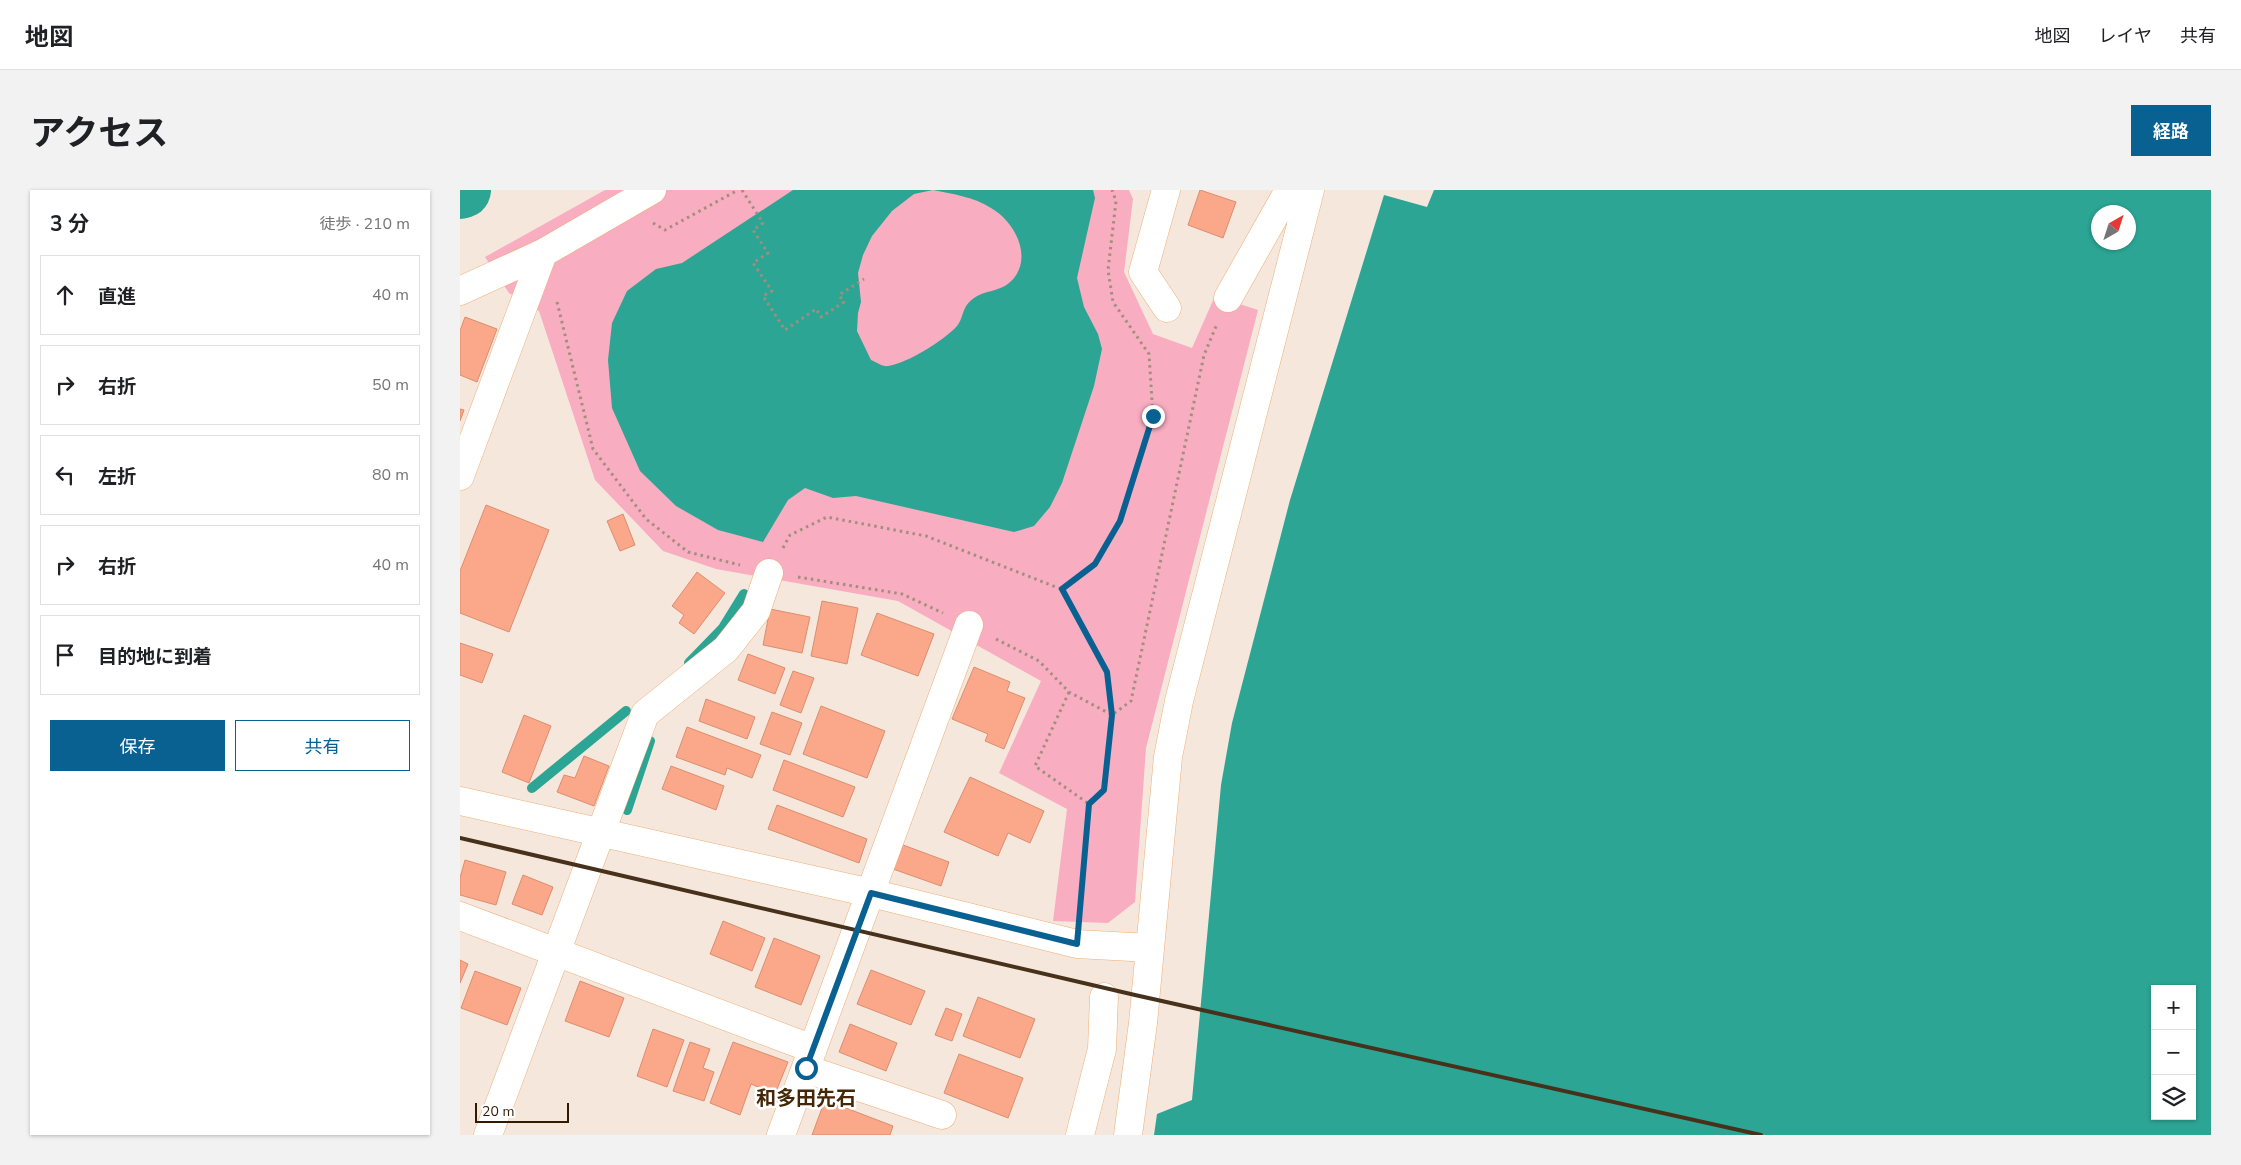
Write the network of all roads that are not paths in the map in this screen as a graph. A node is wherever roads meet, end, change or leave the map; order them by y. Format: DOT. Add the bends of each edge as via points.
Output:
graph roads {
  1 [pos="652,190"];
  2 [pos="1289,190"];
  3 [pos="1310,190"];
  4 [pos="1164,191"];
  5 [pos="543,253"];
  6 [pos="460,291"];
  7 [pos="1228,298"];
  8 [pos="1167,308"];
  9 [pos="460,476"];
  10 [pos="769,573"];
  11 [pos="969,625"];
  12 [pos="460,800"];
  13 [pos="602,831"];
  14 [pos="871,893"];
  15 [pos="460,916"];
  16 [pos="1150,948"];
  17 [pos="556,953"];
  18 [pos="1104,997"];
  19 [pos="810,1059"];
  20 [pos="942,1115"];
  21 [pos="488,1135"];
  22 [pos="781,1135"];
  23 [pos="1080,1135"];
  24 [pos="1128,1135"];
  1 -- 5 [label="street"];
  2 -- 7 [label="street"];
  3 -- 16 [label="street" via="1179,700 1168,756"];
  4 -- 8 [label="street" via="1143,272"];
  5 -- 6 [label="street"];
  5 -- 9 [label="street"];
  10 -- 13 [label="street" via="756,611 726,649 645,714"];
  11 -- 14 [label="street"];
  12 -- 13 [label="street"];
  13 -- 14 [label="street"];
  13 -- 17 [label="street"];
  14 -- 16 [label="street" via="1077,944"];
  14 -- 19 [label="street"];
  15 -- 17 [label="street"];
  16 -- 24 [label="street"];
  17 -- 19 [label="street"];
  17 -- 21 [label="street"];
  18 -- 23 [label="street" via="1102,1049"];
  19 -- 20 [label="street"];
  19 -- 22 [label="street"];
}
